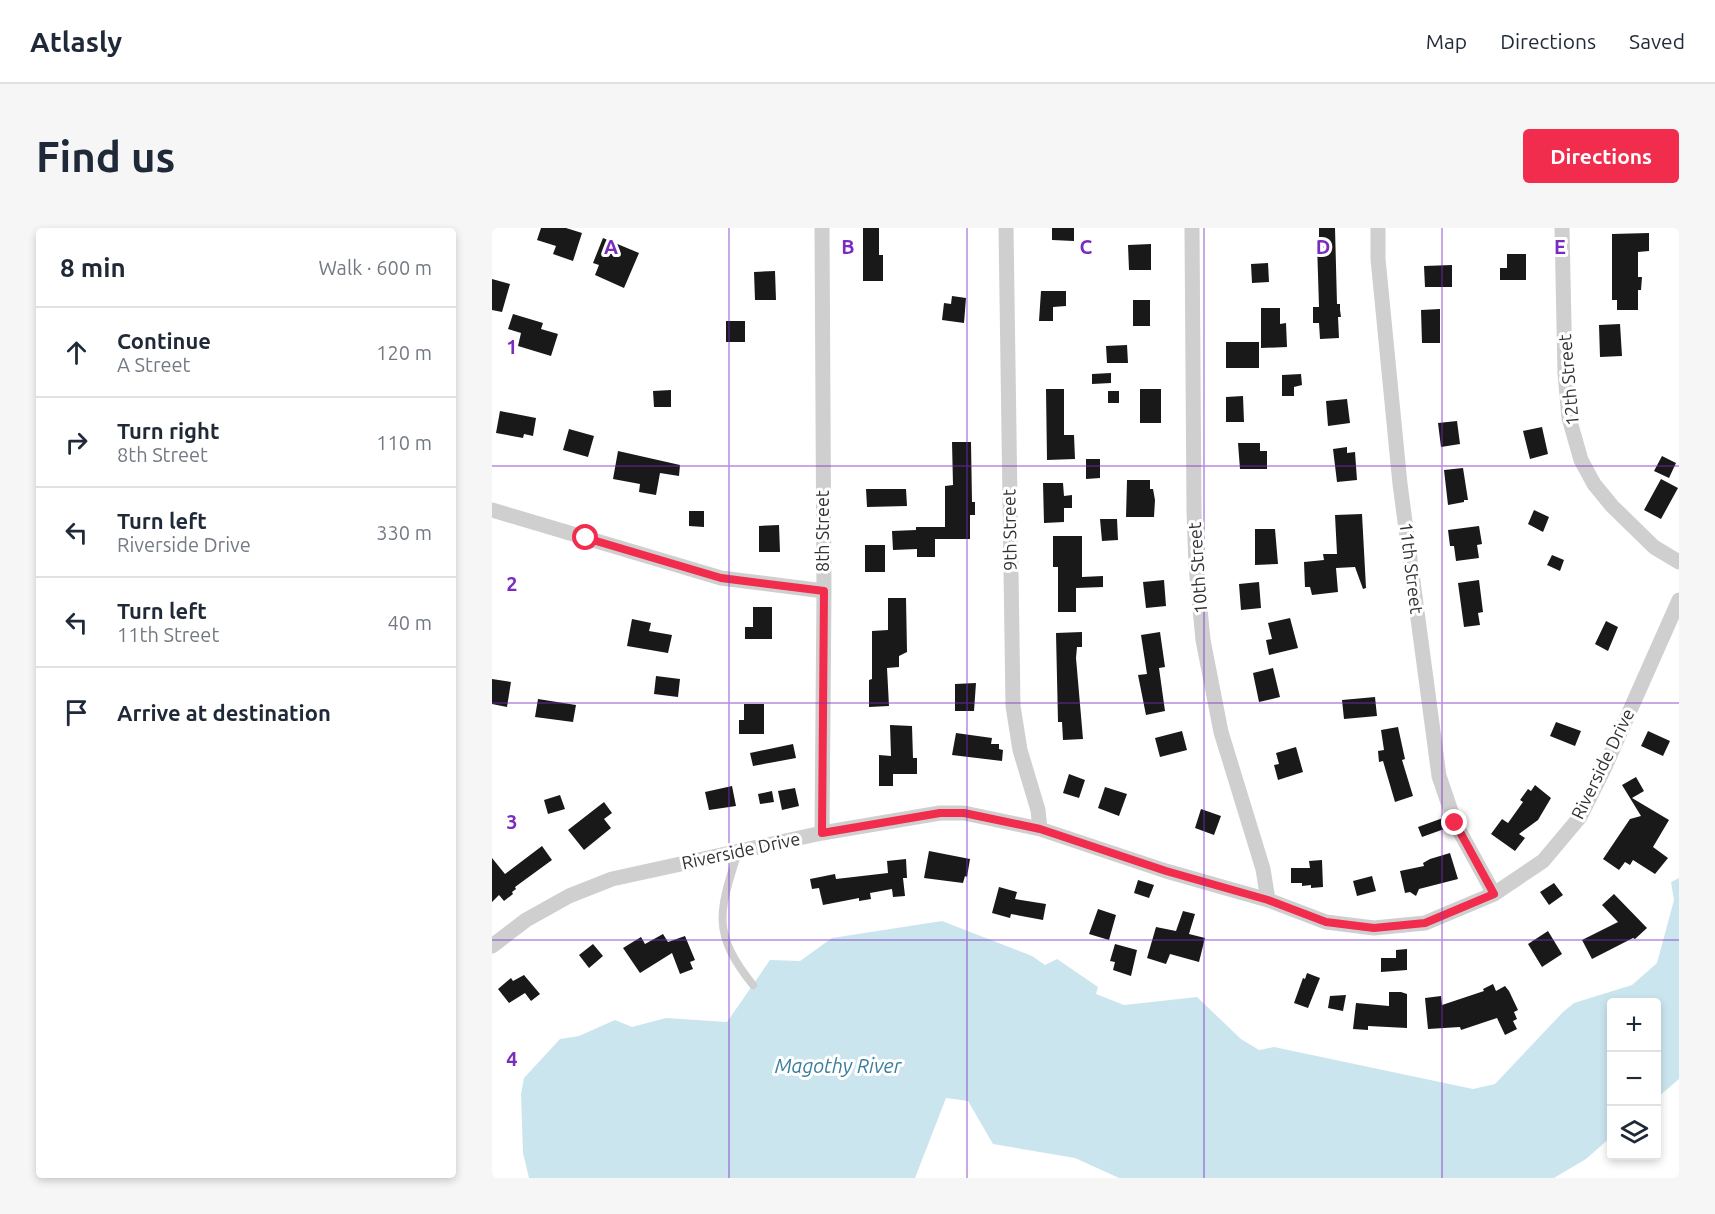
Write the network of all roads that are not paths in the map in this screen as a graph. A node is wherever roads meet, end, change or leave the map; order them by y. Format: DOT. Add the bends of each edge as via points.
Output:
graph roads {
  1 [pos="822,228"];
  2 [pos="1006,228"];
  3 [pos="1192,228"];
  4 [pos="1378,228"];
  5 [pos="1562,228"];
  6 [pos="492,510"];
  7 [pos="1679,562"];
  8 [pos="824,591"];
  9 [pos="1679,600"];
  10 [pos="1040,829"];
  11 [pos="822,833"];
  12 [pos="738,852"];
  13 [pos="1494,894"];
  14 [pos="1268,900"];
  15 [pos="492,946"];
  16 [pos="753,985"];
  1 -- 8 [label="street, 8th Street"];
  2 -- 10 [label="street, 9th Street" via="1013,706"];
  3 -- 14 [label="street, 10th Street" via="1194,522 1203,640 1221,732 1263,869"];
  4 -- 13 [label="street, 11th Street" via="1400,484 1439,776 1455,823"];
  5 -- 7 [label="street, 12th Street" via="1565,373 1569,418 1581,460 1612,506 1654,547"];
  6 -- 8 [label="street" via="721,578"];
  8 -- 11 [label="street, 8th Street"];
  9 -- 13 [label="street, Riverside Drive" via="1580,817 1543,861"];
  10 -- 11 [label="street, Riverside Drive" via="964,813 940,813"];
  10 -- 14 [label="street, Riverside Drive"];
  11 -- 12 [label="street, Riverside Drive"];
  12 -- 15 [label="street, Riverside Drive" via="591,887 526,920"];
  12 -- 16 [label="lane" via="722,904 722,924 730,950"];
  13 -- 14 [label="street, Riverside Drive" via="1425,923 1374,928 1326,922"];
}
